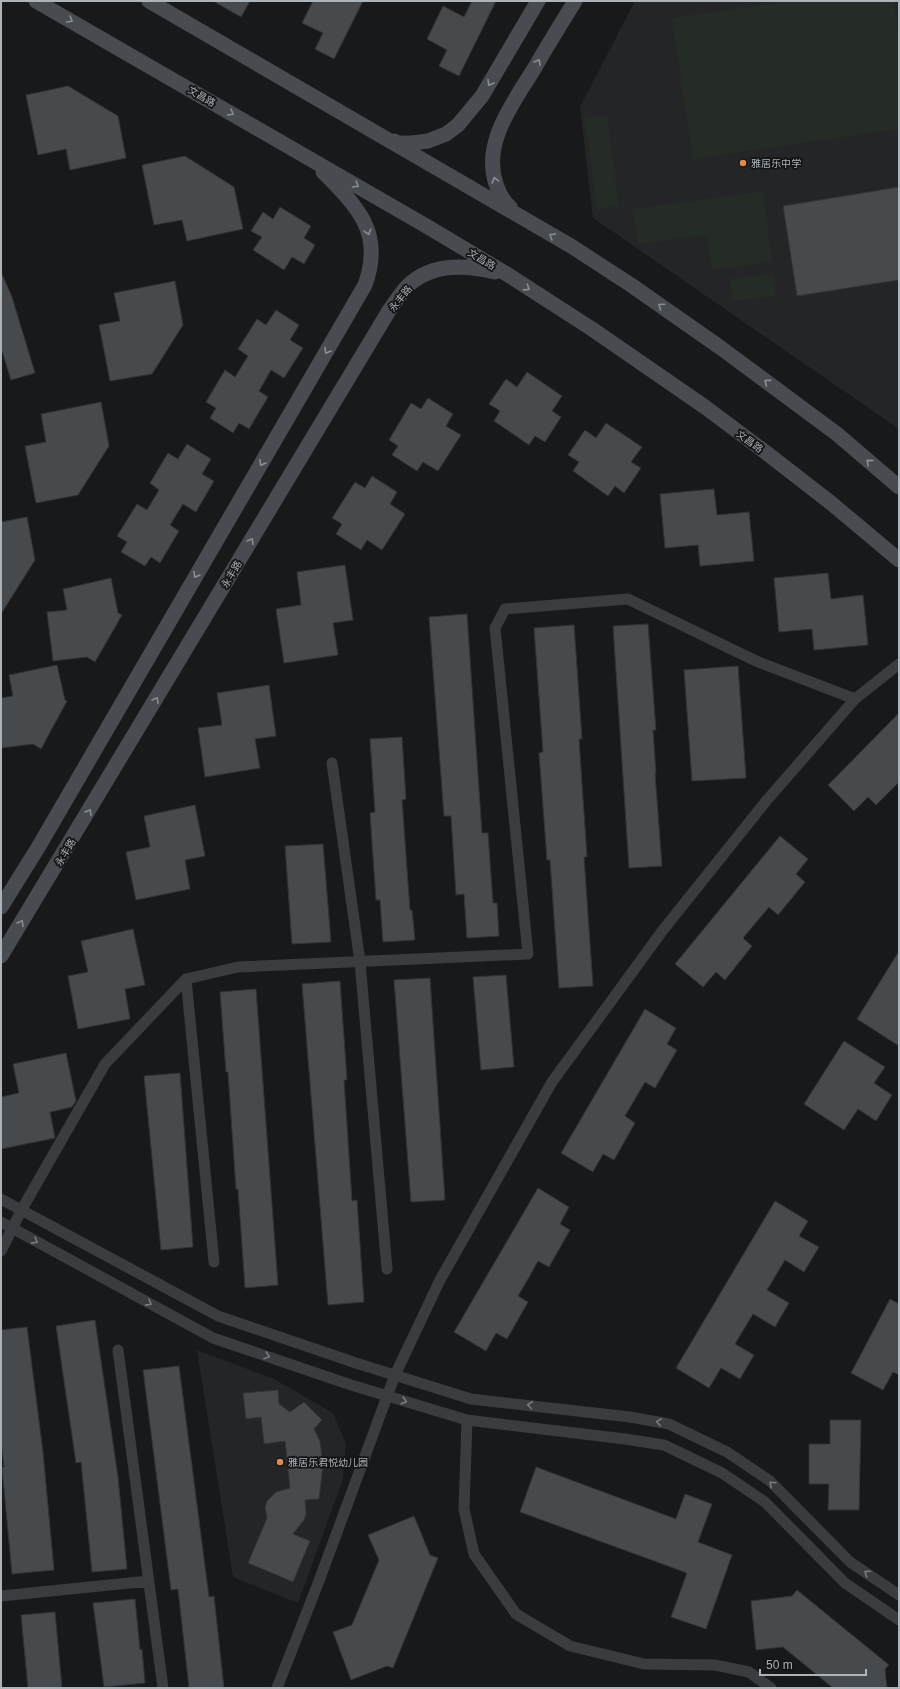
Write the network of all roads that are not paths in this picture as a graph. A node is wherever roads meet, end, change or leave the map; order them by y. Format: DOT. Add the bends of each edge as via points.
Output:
graph roads {
  1 [pos="36,1"];
  2 [pos="149,1"];
  3 [pos="538,1"];
  4 [pos="575,1"];
  5 [pos="378,134"];
  6 [pos="310,158"];
  7 [pos="526,220"];
  8 [pos="510,276"];
  9 [pos="899,487"];
  10 [pos="899,560"];
  11 [pos="899,664"];
  12 [pos="855,700"];
  13 [pos="332,763"];
  14 [pos="1,908"];
  15 [pos="1,956"];
  16 [pos="360,962"];
  17 [pos="186,979"];
  18 [pos="1,1199"];
  19 [pos="22,1209"];
  20 [pos="1,1222"];
  21 [pos="12,1228"];
  22 [pos="1,1251"];
  23 [pos="214,1262"];
  24 [pos="387,1269"];
  25 [pos="118,1350"];
  26 [pos="394,1375"];
  27 [pos="387,1396"];
  28 [pos="466,1420"];
  29 [pos="149,1581"];
  30 [pos="899,1595"];
  31 [pos="1,1596"];
  32 [pos="899,1620"];
  33 [pos="163,1688"];
  34 [pos="277,1688"];
  35 [pos="771,1688"];
  1 -- 6 [label="street, 文昌路, one-way"];
  2 -- 5 [label="street"];
  3 -- 5 [label="street, one-way" via="482,96 446,134 412,143 398,143"];
  7 -- 4 [label="street, one-way" via="506,204 498,193 491,160 509,110"];
  5 -- 7 [label="street"];
  6 -- 8 [label="street, 文昌路, one-way"];
  6 -- 14 [label="street, one-way" via="346,194 367,227 372,258 365,285"];
  9 -- 7 [label="street, one-way" via="837,434 715,343 631,285"];
  8 -- 10 [label="street, 文昌路, one-way" via="705,407 831,502"];
  15 -- 8 [label="street, 永丰路, one-way" via="390,308 411,283 442,269 480,268"];
  11 -- 12 [label="street"];
  12 -- 16 [label="street" via="756,661 628,599 505,609 495,628 528,954"];
  12 -- 26 [label="street" via="767,800 663,930 552,1082 440,1280"];
  13 -- 16 [label="street"];
  16 -- 17 [label="street" via="238,968"];
  16 -- 24 [label="street"];
  17 -- 19 [label="street" via="105,1064"];
  17 -- 23 [label="street"];
  18 -- 19 [label="street"];
  19 -- 21 [label="street"];
  19 -- 26 [label="street" via="218,1316"];
  20 -- 21 [label="street"];
  21 -- 22 [label="street"];
  21 -- 27 [label="street, one-way" via="213,1338"];
  25 -- 29 [label="street"];
  26 -- 27 [label="street"];
  30 -- 26 [label="street, one-way" via="850,1562 770,1481 727,1452 669,1424 472,1398"];
  27 -- 28 [label="street, one-way"];
  27 -- 34 [label="street"];
  28 -- 32 [label="street" via="664,1445 722,1473 765,1502 845,1583"];
  28 -- 35 [label="street" via="464,1508 474,1554 516,1614 570,1646 644,1664 715,1665 749,1672"];
  29 -- 31 [label="street"];
  29 -- 33 [label="street"];
}
